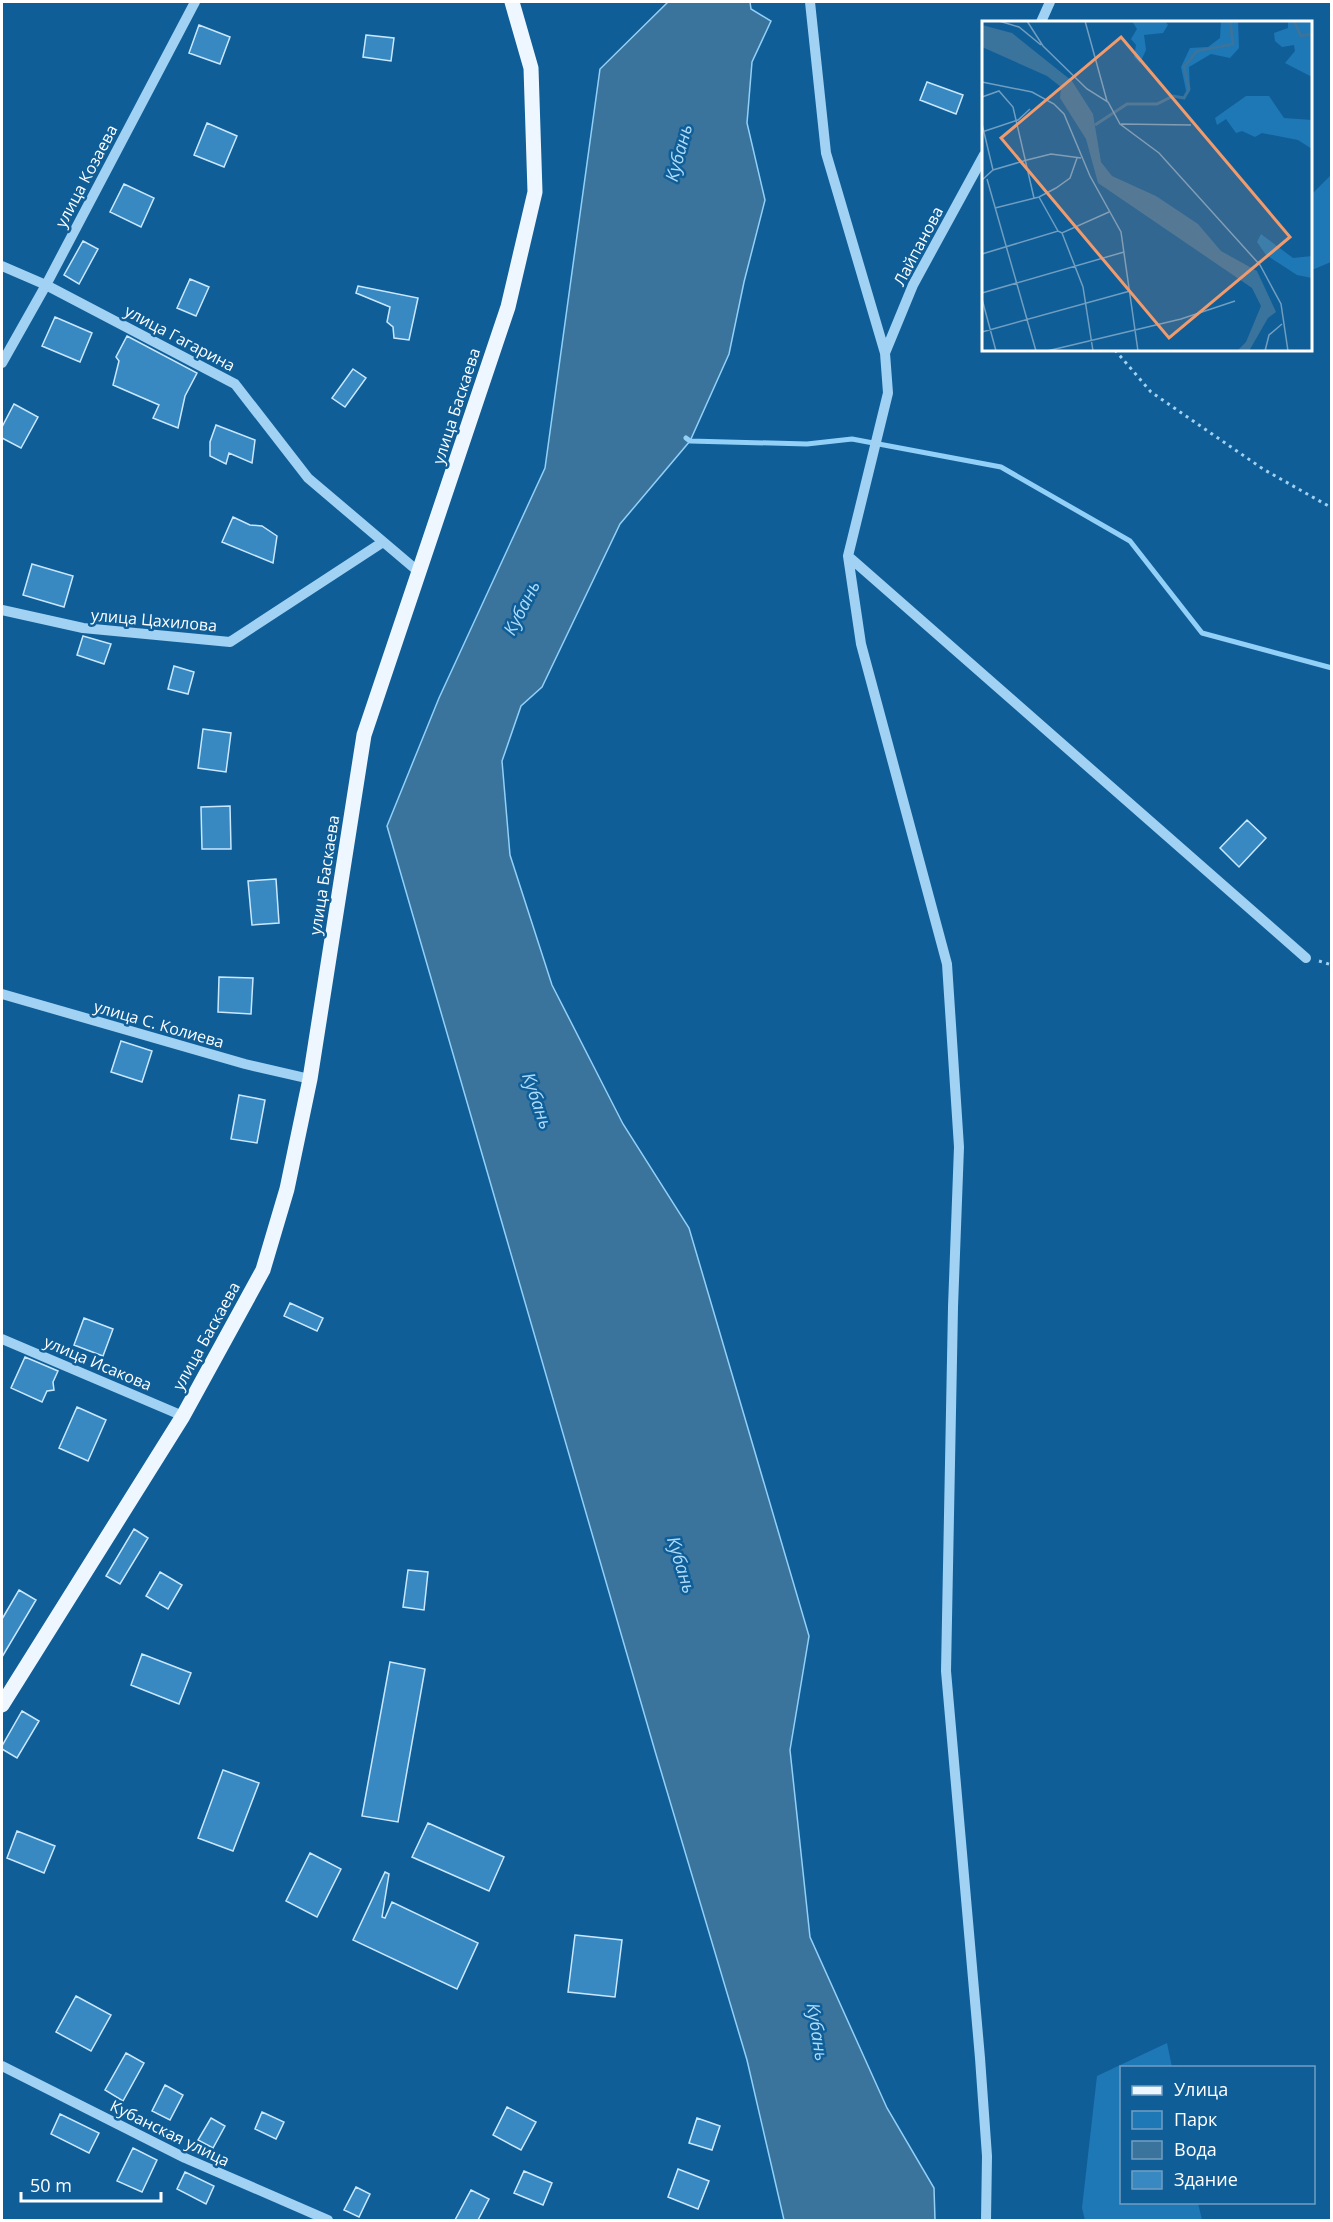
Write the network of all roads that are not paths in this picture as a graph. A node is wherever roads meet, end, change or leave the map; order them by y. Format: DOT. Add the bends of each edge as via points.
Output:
graph roads {
  1 [pos="195,2"];
  2 [pos="512,2"];
  3 [pos="810,2"];
  4 [pos="1050,2"];
  5 [pos="1041,21"];
  6 [pos="982,159"];
  7 [pos="2,266"];
  8 [pos="46,285"];
  9 [pos="885,353"];
  10 [pos="2,363"];
  11 [pos="383,542"];
  12 [pos="848,556"];
  13 [pos="420,573"];
  14 [pos="2,609"];
  15 [pos="1306,958"];
  16 [pos="2,994"];
  17 [pos="310,1079"];
  18 [pos="2,1339"];
  19 [pos="183,1416"];
  20 [pos="2,1702"];
  21 [pos="2,2066"];
  22 [pos="328,2220"];
  23 [pos="986,2220"];
  1 -- 8 [label="street, улица Козаева"];
  2 -- 13 [label="main road, улица Баскаева" via="531,68 536,192 508,307"];
  3 -- 9 [label="street" via="826,153"];
  4 -- 5 [label="street"];
  6 -- 9 [label="street, Лайпанова" via="913,285"];
  7 -- 8 [label="street, улица Гагарина"];
  8 -- 10 [label="street, улица Козаева"];
  8 -- 11 [label="street, улица Гагарина" via="235,384 308,478"];
  9 -- 12 [label="street" via="888,393"];
  11 -- 13 [label="street, улица Гагарина"];
  11 -- 14 [label="street, улица Цахилова" via="230,642 83,628"];
  12 -- 15 [label="street"];
  12 -- 23 [label="street" via="861,644 947,964 959,1147 946,1671 980,2058 987,2156"];
  13 -- 17 [label="main road, улица Баскаева" via="364,735"];
  16 -- 17 [label="street, улица С. Колиева"];
  17 -- 19 [label="main road, улица Баскаева" via="287,1189 263,1270"];
  18 -- 19 [label="street, улица Исакова"];
  19 -- 20 [label="main road, улица Баскаева"];
  21 -- 22 [label="street, Кубанская улица" via="184,2158"];
}
